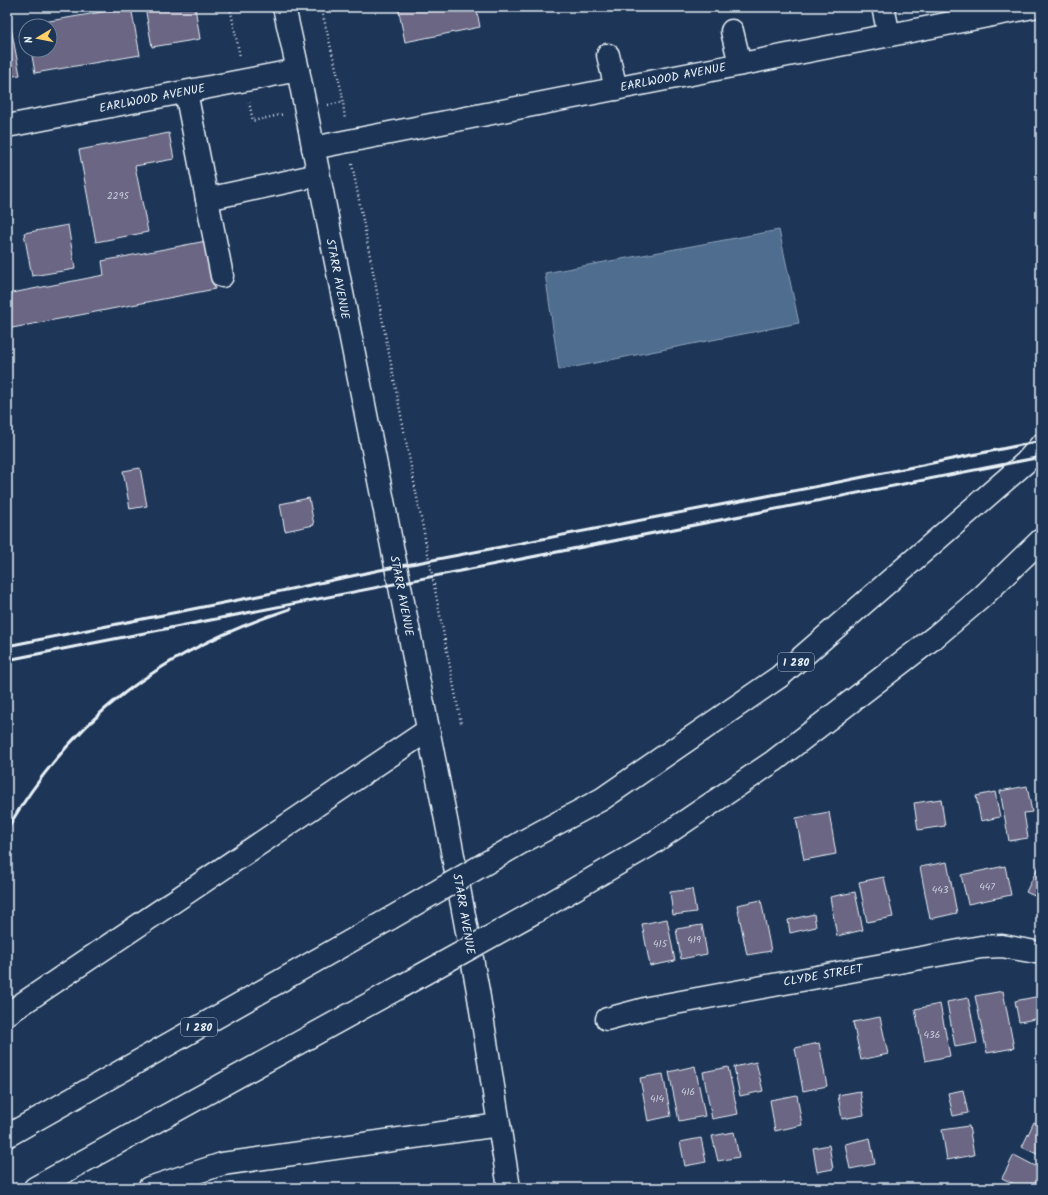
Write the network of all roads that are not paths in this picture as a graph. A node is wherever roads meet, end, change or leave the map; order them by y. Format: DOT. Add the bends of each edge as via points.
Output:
graph roads {
  1 [pos="284,7"];
  2 [pos="883,7"];
  3 [pos="1033,7"];
  4 [pos="972,13"];
  5 [pos="732,31"];
  6 [pos="889,35"];
  7 [pos="608,55"];
  8 [pos="740,64"];
  9 [pos="298,70"];
  10 [pos="616,88"];
  11 [pos="186,92"];
  12 [pos="7,126"];
  13 [pos="313,148"];
  14 [pos="318,175"];
  15 [pos="206,199"];
  16 [pos="222,276"];
  17 [pos="1041,445"];
  18 [pos="1041,540"];
  19 [pos="428,730"];
  20 [pos="1041,954"];
  21 [pos="7,1014"];
  22 [pos="607,1019"];
  23 [pos="500,1125"];
  24 [pos="7,1136"];
  25 [pos="35,1188"];
  26 [pos="149,1188"];
  27 [pos="509,1188"];
  1 -- 9 [label="main road, STARR AVENUE"];
  2 -- 6 [label="main road"];
  3 -- 4 [label="main road, EARLWOOD AVENUE"];
  4 -- 6 [label="main road, EARLWOOD AVENUE"];
  5 -- 8 [label="main road"];
  6 -- 8 [label="main road, EARLWOOD AVENUE"];
  7 -- 10 [label="main road"];
  8 -- 10 [label="main road, EARLWOOD AVENUE"];
  9 -- 11 [label="main road, EARLWOOD AVENUE"];
  9 -- 13 [label="main road, STARR AVENUE"];
  10 -- 13 [label="main road, EARLWOOD AVENUE"];
  11 -- 12 [label="main road, EARLWOOD AVENUE"];
  11 -- 15 [label="main road"];
  13 -- 14 [label="main road, STARR AVENUE"];
  14 -- 15 [label="main road"];
  14 -- 19 [label="main road, STARR AVENUE"];
  15 -- 16 [label="main road"];
  17 -- 24 [label="main road, I 280, bridge" via="1025,463 779,676 602,799"];
  18 -- 25 [label="main road, bridge" via="982,597 936,636 774,760 650,845 542,908"];
  19 -- 21 [label="main road"];
  19 -- 23 [label="main road, STARR AVENUE"];
  20 -- 22 [label="main road, CLYDE STREET" via="1002,946 980,947 648,1008"];
  23 -- 26 [label="main road" via="222,1164"];
  23 -- 27 [label="main road, STARR AVENUE"];
}
